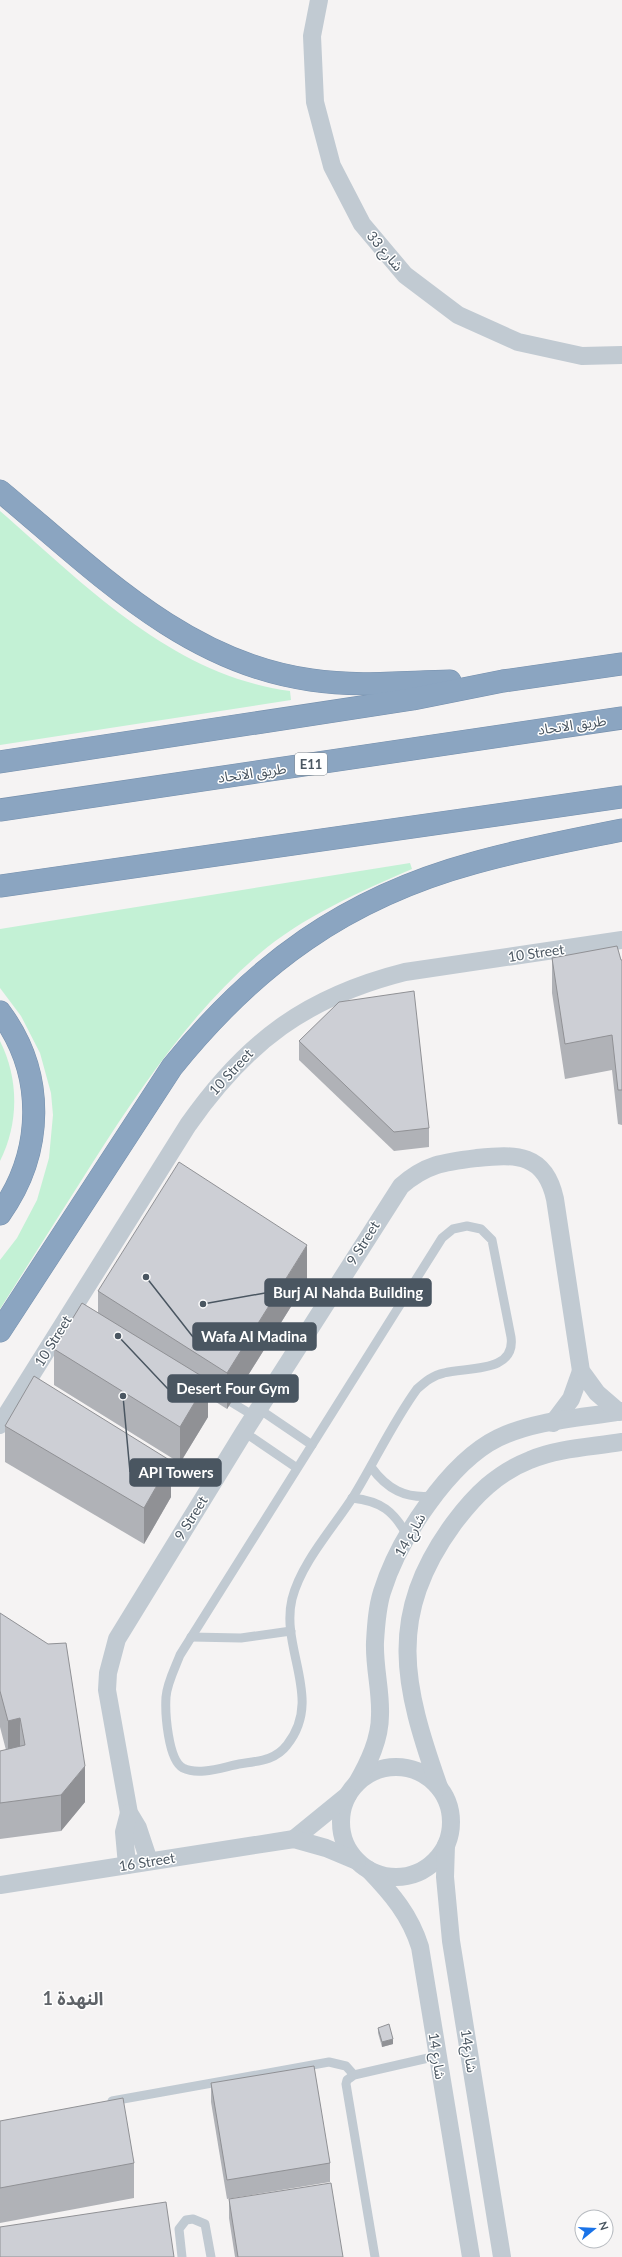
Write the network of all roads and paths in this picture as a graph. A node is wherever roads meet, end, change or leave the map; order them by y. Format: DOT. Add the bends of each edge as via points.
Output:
graph roads {
  1 [pos="319,0"];
  2 [pos="622,355"];
  3 [pos="0,491"];
  4 [pos="622,664"];
  5 [pos="503,680"];
  6 [pos="622,718"];
  7 [pos="0,762"];
  8 [pos="622,797"];
  9 [pos="0,810"];
  10 [pos="622,830"];
  11 [pos="0,886"];
  12 [pos="622,940"];
  13 [pos="0,1012"];
  14 [pos="0,1214"];
  15 [pos="0,1331"];
  16 [pos="581,1371"];
  17 [pos="232,1400"];
  18 [pos="252,1411"];
  19 [pos="620,1412"];
  20 [pos="553,1423"];
  21 [pos="0,1425"];
  22 [pos="244,1432"];
  23 [pos="622,1442"];
  24 [pos="312,1445"];
  25 [pos="371,1467"];
  26 [pos="297,1468"];
  27 [pos="434,1496"];
  28 [pos="352,1498"];
  29 [pos="408,1537"];
  30 [pos="291,1631"];
  31 [pos="191,1638"];
  32 [pos="439,1787"];
  33 [pos="353,1789"];
  34 [pos="129,1813"];
  35 [pos="294,1839"];
  36 [pos="446,1845"];
  37 [pos="149,1861"];
  38 [pos="127,1865"];
  39 [pos="363,1866"];
  40 [pos="0,1885"];
  41 [pos="437,2056"];
  42 [pos="354,2075"];
  43 [pos="101,2103"];
  44 [pos="182,2257"];
  45 [pos="212,2257"];
  46 [pos="375,2257"];
  47 [pos="471,2257"];
  48 [pos="502,2257"];
  1 -- 2 [label="street, شارع 33" via="312,36 315,102 332,166 362,224 405,275 458,315 518,342 582,356"];
  3 -- 5 [label="highway" via="155,618 232,659 284,675 337,683"];
  4 -- 5 [label="highway"];
  5 -- 7 [label="highway" via="413,699"];
  6 -- 9 [label="highway, طريق الاتحاد / E11"];
  8 -- 11 [label="highway"];
  10 -- 15 [label="highway" via="475,862 400,888 330,924 262,971 209,1022 172,1067"];
  12 -- 21 [label="street, 10 Street" via="418,970 378,979 328,999 287,1022 259,1043 221,1081 188,1125"];
  13 -- 14 [label="highway" via="18,1041 27,1065 34,1089 35,1111 29,1155 13,1195"];
  16 -- 18 [label="street, 9 Street" via="552,1188 545,1174 536,1165 509,1154 444,1162 413,1175 390,1200"];
  16 -- 19 [label="street" via="597,1393"];
  16 -- 20 [label="street" via="571,1399"];
  17 -- 18 [label="lane"];
  18 -- 22 [label="street, 9 Street"];
  18 -- 24 [label="lane"];
  19 -- 20 [label="street, شارع 14"];
  20 -- 27 [label="street, شارع 14" via="498,1438 472,1454 449,1476"];
  22 -- 26 [label="lane"];
  22 -- 34 [label="street, 9 Street" via="116,1639 111,1655 107,1690"];
  23 -- 32 [label="street" via="549,1454 498,1476 471,1501 448,1532 424,1572 415,1594 410,1617 407,1664 422,1738"];
  24 -- 25 [label="lane" via="442,1238 454,1229 467,1226 481,1229 492,1240 512,1341 509,1354 503,1361 494,1364 443,1373 425,1382 411,1397"];
  24 -- 26 [label="lane"];
  25 -- 27 [label="lane" via="381,1480 395,1491 408,1496"];
  25 -- 28 [label="lane"];
  26 -- 31 [label="lane"];
  27 -- 29 [label="street, شارع 14"];
  28 -- 29 [label="lane" via="368,1500 384,1507 394,1515"];
  28 -- 30 [label="lane" via="297,1585 290,1611"];
  29 -- 33 [label="street, شارع 14" via="382,1591 377,1617 375,1656 380,1715 369,1762"];
  30 -- 31 [label="lane" via="241,1638"];
  30 -- 31 [label="lane" via="302,1689 303,1710 298,1730 286,1747 270,1759 199,1771 191,1771 177,1764 173,1756 167,1718 166,1696 172,1675"];
  32 -- 33 [label="street" via="428,1777 414,1770 399,1767 384,1768 370,1774"];
  32 -- 36 [label="street" via="447,1800 451,1815 451,1830"];
  33 -- 35 [label="street"];
  33 -- 39 [label="street" via="343,1808 341,1822 348,1850"];
  34 -- 37 [label="street" via="140,1832"];
  34 -- 38 [label="street" via="124,1832"];
  35 -- 37 [label="street, 16 Street"];
  35 -- 39 [label="street" via="326,1848"];
  36 -- 39 [label="street" via="439,1858 413,1875 398,1878 383,1876"];
  36 -- 48 [label="street, شارع14" via="445,1877 452,1941"];
  37 -- 38 [label="street, 16 Street"];
  38 -- 40 [label="street, 16 Street"];
  39 -- 41 [label="street, شارع 14" via="405,1911 415,1930 420,1947"];
  41 -- 42 [label="lane"];
  41 -- 47 [label="street, شارع 14"];
  42 -- 43 [label="lane" via="346,2066 329,2062"];
  42 -- 46 [label="lane" via="347,2080 345,2088"];
  44 -- 45 [label="lane" via="179,2229 186,2220 193,2219 205,2224"];
}
